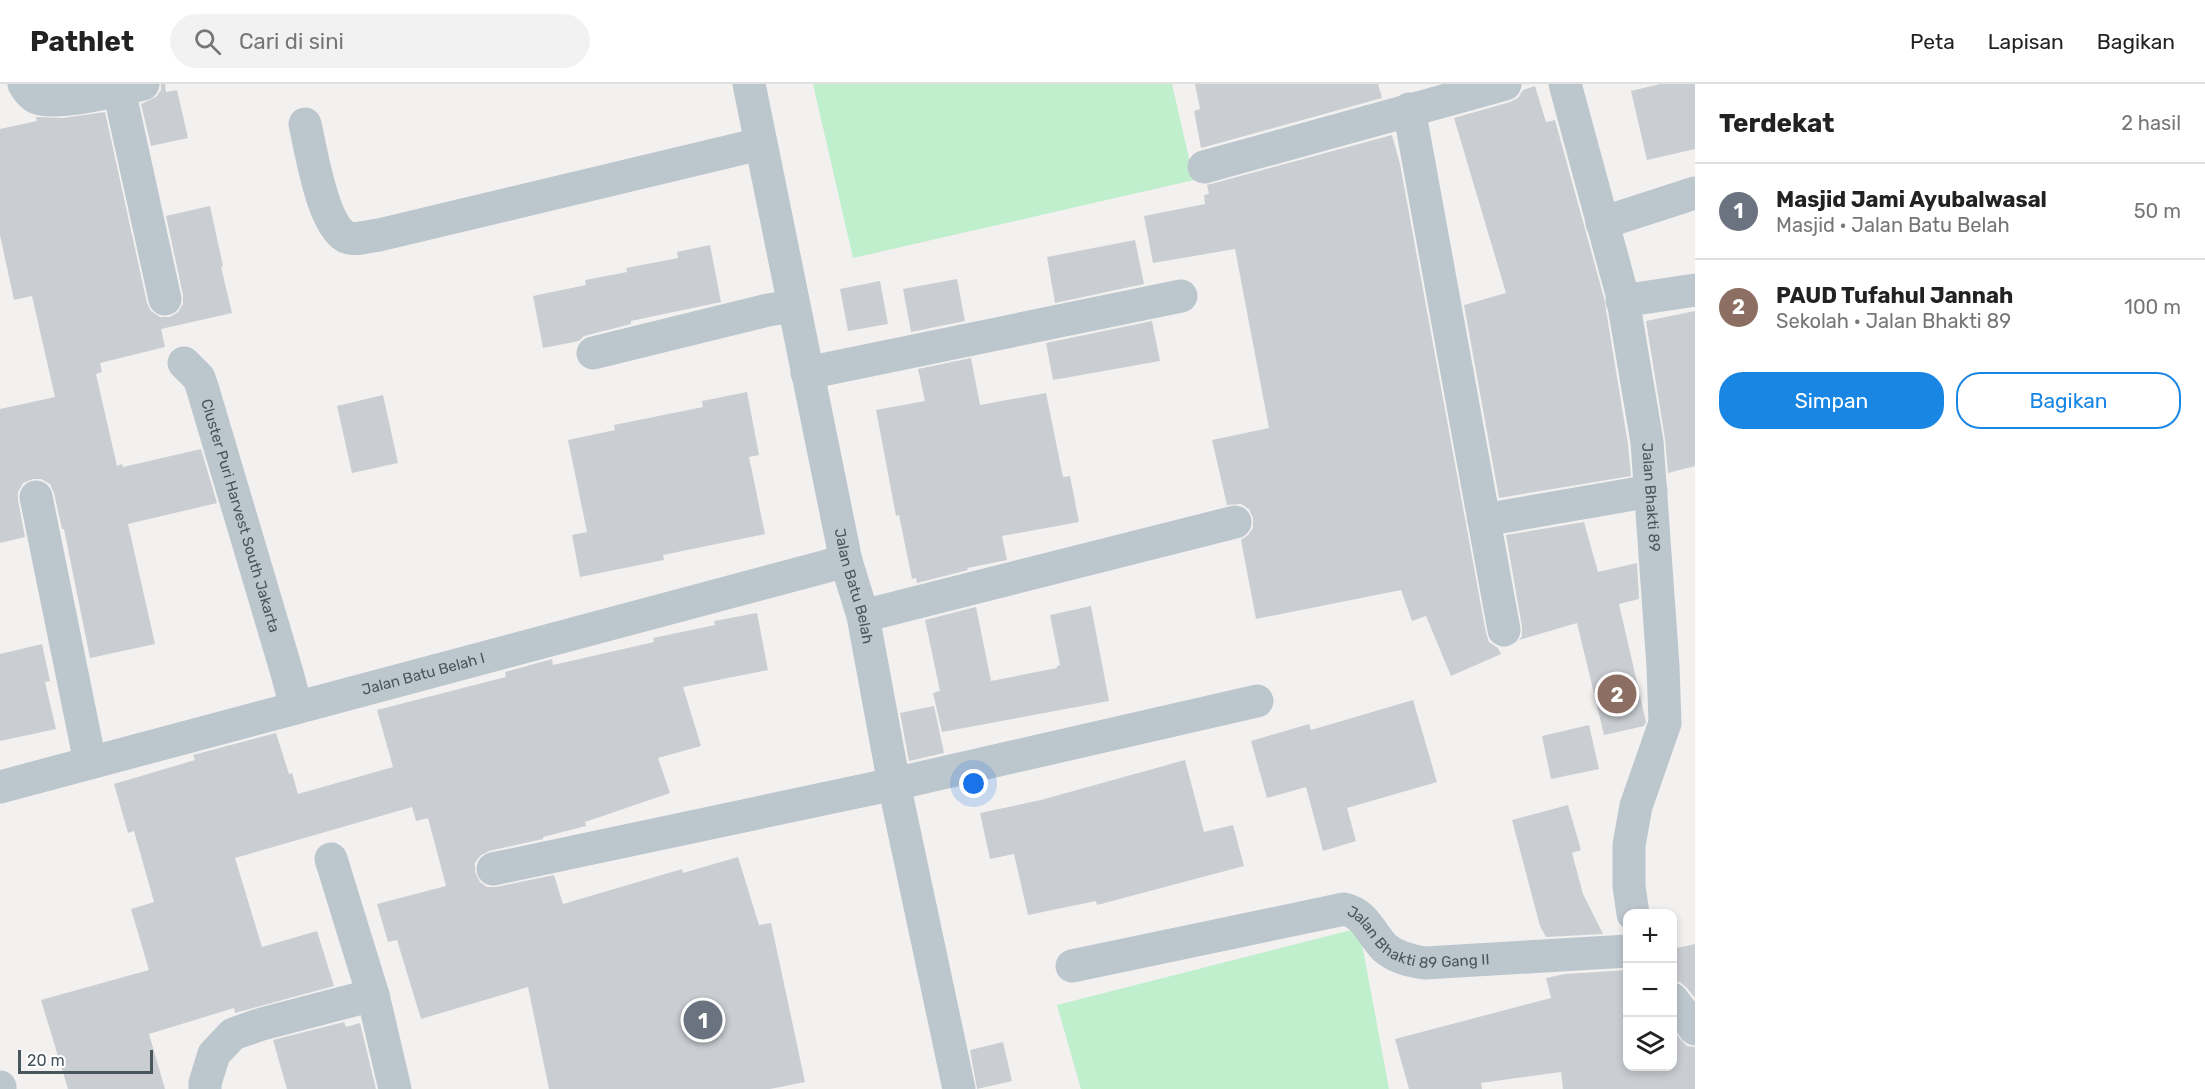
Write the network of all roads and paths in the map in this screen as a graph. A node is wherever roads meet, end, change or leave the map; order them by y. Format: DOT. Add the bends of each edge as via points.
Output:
graph roads {
  1 [pos="24,84"];
  2 [pos="749,84"];
  3 [pos="1505,84"];
  4 [pos="1565,84"];
  5 [pos="131,87"];
  6 [pos="1409,109"];
  7 [pos="305,124"];
  8 [pos="760,144"];
  9 [pos="1204,167"];
  10 [pos="1695,193"];
  11 [pos="1602,223"];
  12 [pos="1695,290"];
  13 [pos="1181,296"];
  14 [pos="165,299"];
  15 [pos="1622,301"];
  16 [pos="793,306"];
  17 [pos="593,353"];
  18 [pos="184,363"];
  19 [pos="807,373"];
  20 [pos="1651,491"];
  21 [pos="36,497"];
  22 [pos="1484,520"];
  23 [pos="1235,522"];
  24 [pos="846,561"];
  25 [pos="863,616"];
  26 [pos="1504,630"];
  27 [pos="1257,702"];
  28 [pos="296,707"];
  29 [pos="90,762"];
  30 [pos="894,784"];
  31 [pos="0,787"];
  32 [pos="331,859"];
  33 [pos="493,868"];
  34 [pos="1632,909"];
  35 [pos="1623,951"];
  36 [pos="1072,966"];
  37 [pos="373,995"];
  38 [pos="1677,1006"];
  39 [pos="1695,1029"];
  40 [pos="205,1089"];
  41 [pos="395,1089"];
  42 [pos="959,1089"];
  1 -- 5 [label="street" via="38,99 54,100"];
  2 -- 8 [label="street, Jalan Batu Belah"];
  3 -- 6 [label="street"];
  4 -- 11 [label="street, Jalan Bhakti 89"];
  5 -- 14 [label="street"];
  6 -- 9 [label="street"];
  6 -- 22 [label="street"];
  7 -- 8 [label="street" via="325,207 345,236 353,239"];
  8 -- 16 [label="street, Jalan Batu Belah"];
  10 -- 11 [label="street"];
  11 -- 15 [label="street, Jalan Bhakti 89"];
  12 -- 15 [label="street"];
  13 -- 19 [label="street"];
  15 -- 20 [label="street, Jalan Bhakti 89" via="1647,442"];
  16 -- 17 [label="street"];
  16 -- 19 [label="street, Jalan Batu Belah"];
  18 -- 28 [label="street, Cluster Puri Harvest South Jakarta" via="199,378 203,390"];
  19 -- 24 [label="street, Jalan Batu Belah"];
  20 -- 22 [label="street"];
  20 -- 34 [label="street, Jalan Bhakti 89" via="1665,723 1636,807 1629,845"];
  21 -- 29 [label="street"];
  22 -- 26 [label="street"];
  23 -- 25 [label="street"];
  24 -- 25 [label="street, Jalan Batu Belah"];
  24 -- 28 [label="street, Jalan Batu Belah I"];
  25 -- 30 [label="street, Jalan Batu Belah"];
  27 -- 30 [label="street"];
  28 -- 29 [label="street, Jalan Batu Belah I"];
  29 -- 31 [label="street, Jalan Batu Belah I"];
  30 -- 33 [label="street"];
  30 -- 42 [label="street, Jalan Batu Belah"];
  32 -- 37 [label="street"];
  35 -- 36 [label="street, Jalan Bhakti 89 Gang II" via="1425,963 1404,959 1386,948 1356,912 1344,909"];
  37 -- 40 [label="street" via="233,1034 214,1053"];
  37 -- 41 [label="street"];
  38 -- 39 [label="street"];
}
